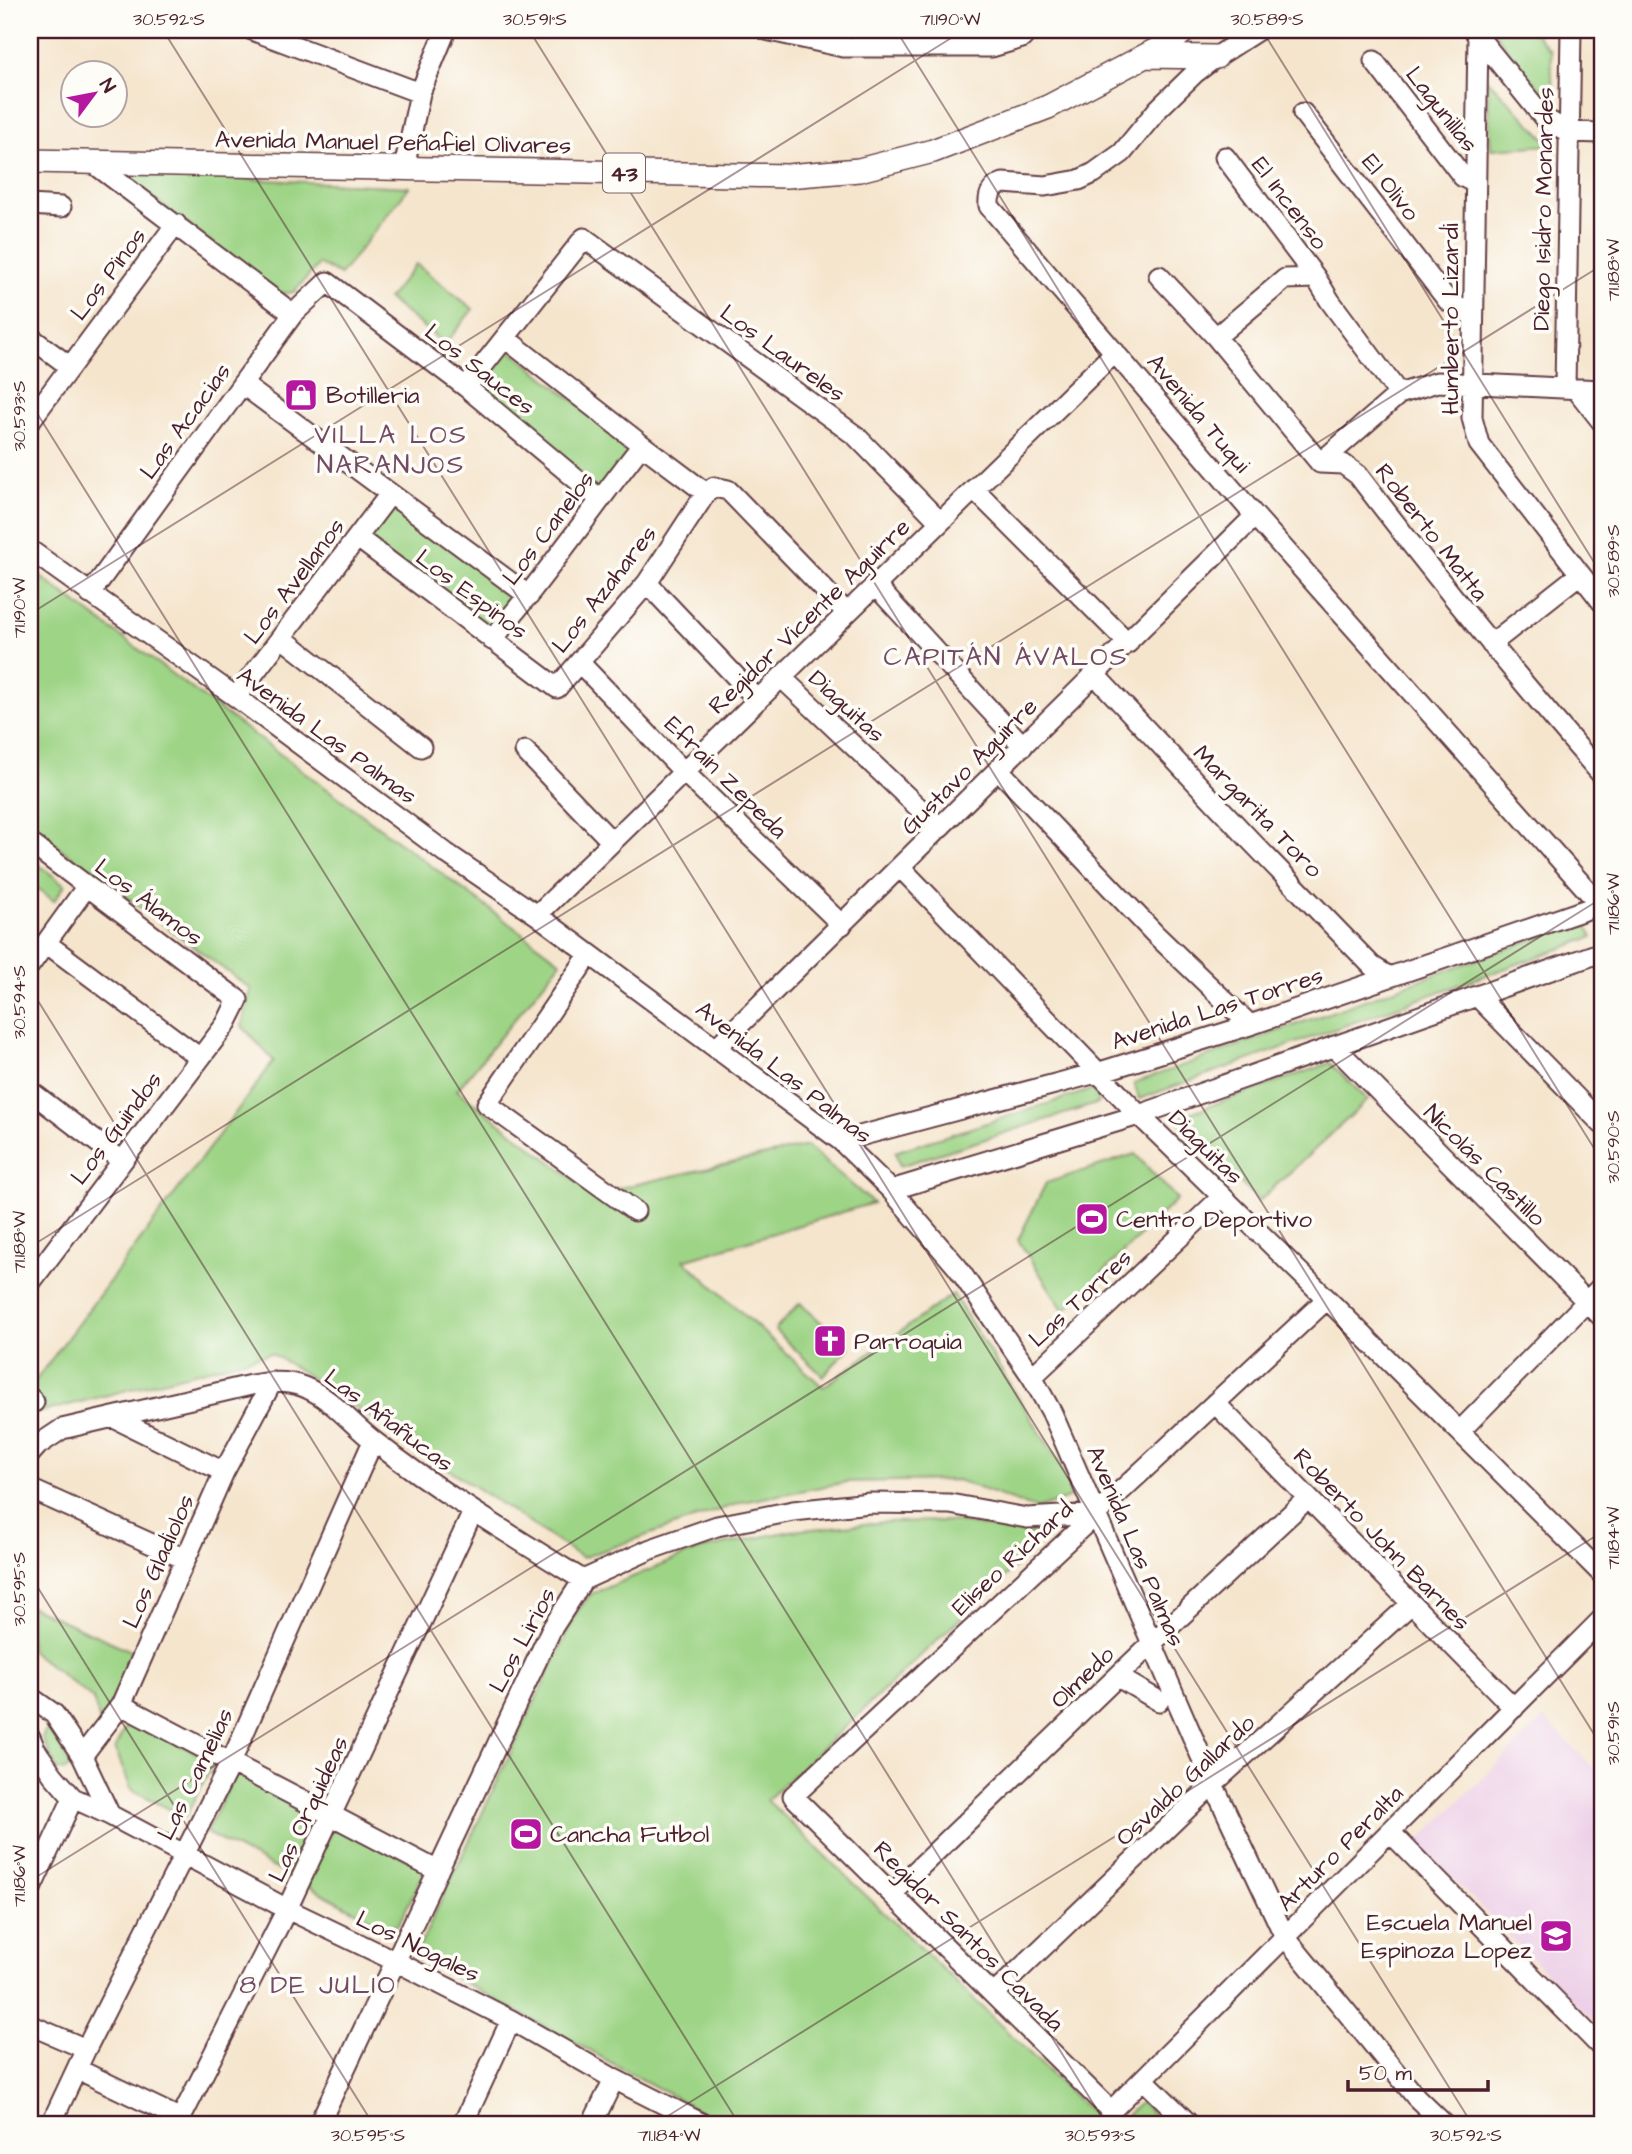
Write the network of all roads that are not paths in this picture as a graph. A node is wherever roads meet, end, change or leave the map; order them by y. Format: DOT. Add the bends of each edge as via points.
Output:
graph roads {
  1 [pos="252,30"];
  2 [pos="446,30"];
  3 [pos="766,30"];
  4 [pos="1029,30"];
  5 [pos="1186,30"];
  6 [pos="1258,30"];
  7 [pos="1571,30"];
  8 [pos="1476,33"];
  9 [pos="1145,56"];
  10 [pos="1216,57"];
  11 [pos="1374,61"];
  12 [pos="420,93"];
  13 [pos="1303,113"];
  14 [pos="1569,132"];
  15 [pos="1602,133"];
  16 [pos="1225,157"];
  17 [pos="30,161"];
  18 [pos="92,162"];
  19 [pos="404,168"];
  20 [pos="1475,183"];
  21 [pos="30,205"];
  22 [pos="61,206"];
  23 [pos="176,224"];
  24 [pos="1160,276"];
  25 [pos="1316,278"];
  26 [pos="327,282"];
  27 [pos="293,314"];
  28 [pos="1473,316"];
  29 [pos="30,337"];
  30 [pos="1216,337"];
  31 [pos="505,338"];
  32 [pos="1115,352"];
  33 [pos="69,366"];
  34 [pos="1474,383"];
  35 [pos="243,384"];
  36 [pos="466,387"];
  37 [pos="1571,389"];
  38 [pos="1602,390"];
  39 [pos="1399,394"];
  40 [pos="30,421"];
  41 [pos="1602,422"];
  42 [pos="642,445"];
  43 [pos="1320,463"];
  44 [pos="974,489"];
  45 [pos="710,490"];
  46 [pos="390,494"];
  47 [pos="600,499"];
  48 [pos="1255,516"];
  49 [pos="940,522"];
  50 [pos="358,538"];
  51 [pos="30,550"];
  52 [pos="1580,575"];
  53 [pos="647,583"];
  54 [pos="875,585"];
  55 [pos="90,594"];
  56 [pos="529,596"];
  57 [pos="1602,602"];
  58 [pos="847,613"];
  59 [pos="282,638"];
  60 [pos="492,640"];
  61 [pos="1128,643"];
  62 [pos="1491,645"];
  63 [pos="579,662"];
  64 [pos="1095,675"];
  65 [pos="781,677"];
  66 [pos="557,688"];
  67 [pos="236,697"];
  68 [pos="758,700"];
  69 [pos="421,747"];
  70 [pos="1023,747"];
  71 [pos="525,751"];
  72 [pos="999,770"];
  73 [pos="684,772"];
  74 [pos="1602,775"];
  75 [pos="940,828"];
  76 [pos="612,842"];
  77 [pos="30,843"];
  78 [pos="900,867"];
  79 [pos="87,886"];
  80 [pos="1601,905"];
  81 [pos="537,915"];
  82 [pos="842,925"];
  83 [pos="46,943"];
  84 [pos="1602,952"];
  85 [pos="589,956"];
  86 [pos="30,965"];
  87 [pos="1388,978"];
  88 [pos="1477,996"];
  89 [pos="238,1000"];
  90 [pos="1250,1025"];
  91 [pos="1334,1046"];
  92 [pos="716,1048"];
  93 [pos="200,1058"];
  94 [pos="1100,1072"];
  95 [pos="30,1091"];
  96 [pos="1139,1115"];
  97 [pos="1602,1124"];
  98 [pos="841,1141"];
  99 [pos="122,1161"];
  100 [pos="891,1190"];
  101 [pos="1222,1197"];
  102 [pos="635,1211"];
  103 [pos="30,1283"];
  104 [pos="1602,1286"];
  105 [pos="1327,1298"];
  106 [pos="1586,1302"];
  107 [pos="1602,1317"];
  108 [pos="1032,1377"];
  109 [pos="272,1381"];
  110 [pos="1215,1403"];
  111 [pos="114,1418"];
  112 [pos="1460,1431"];
  113 [pos="373,1441"];
  114 [pos="30,1454"];
  115 [pos="224,1472"];
  116 [pos="30,1489"];
  117 [pos="1308,1498"];
  118 [pos="473,1511"];
  119 [pos="1095,1514"];
  120 [pos="186,1559"];
  121 [pos="1602,1574"];
  122 [pos="583,1580"];
  123 [pos="1412,1604"];
  124 [pos="1602,1619"];
  125 [pos="1151,1644"];
  126 [pos="1118,1677"];
  127 [pos="30,1697"];
  128 [pos="1159,1701"];
  129 [pos="121,1704"];
  130 [pos="1514,1708"];
  131 [pos="31,1745"];
  132 [pos="82,1756"];
  133 [pos="231,1762"];
  134 [pos="1213,1784"];
  135 [pos="793,1796"];
  136 [pos="73,1798"];
  137 [pos="110,1815"];
  138 [pos="332,1815"];
  139 [pos="1390,1832"];
  140 [pos="184,1854"];
  141 [pos="438,1871"];
  142 [pos="30,1891"];
  143 [pos="892,1894"];
  144 [pos="287,1909"];
  145 [pos="1285,1937"];
  146 [pos="395,1961"];
  147 [pos="994,1994"];
  148 [pos="511,2021"];
  149 [pos="30,2025"];
  150 [pos="1602,2048"];
  151 [pos="86,2049"];
  152 [pos="77,2069"];
  153 [pos="614,2079"];
  154 [pos="1143,2079"];
  155 [pos="1111,2111"];
  156 [pos="179,2122"];
  157 [pos="51,2124"];
  158 [pos="318,2124"];
  159 [pos="463,2124"];
  160 [pos="592,2124"];
  161 [pos="703,2124"];
  162 [pos="1189,2124"];
  163 [pos="1444,2124"];
  1 -- 12 [label="street"];
  2 -- 12 [label="street"];
  3 -- 4 [label="street" via="843,47 992,47 1022,38"];
  5 -- 9 [label="main road, Avenida Manuel Peñafiel Olivares / 43"];
  6 -- 10 [label="street, Avenida Tuqui"];
  7 -- 14 [label="street, Diego Isidro Monardes"];
  8 -- 14 [label="street" via="1544,118"];
  8 -- 20 [label="street, Humberto Lizardi"];
  9 -- 10 [label="main road"];
  9 -- 19 [label="main road, Avenida Manuel Peñafiel Olivares / 43" via="1048,107 933,151 859,170 787,176"];
  10 -- 32 [label="street, Avenida Tuqui" via="1176,90 1122,153 1094,173 1045,186 1003,183 990,194 992,212"];
  11 -- 20 [label="street, Lagunillas" via="1463,177"];
  12 -- 19 [label="street"];
  13 -- 28 [label="street, El Olivo" via="1448,301"];
  14 -- 15 [label="street"];
  14 -- 37 [label="street, Diego Isidro Monardes"];
  16 -- 25 [label="street, El Incenso"];
  17 -- 18 [label="main road, Avenida Manuel Peñafiel Olivares / 43"];
  18 -- 19 [label="main road, Avenida Manuel Peñafiel Olivares / 43"];
  18 -- 23 [label="street"];
  20 -- 28 [label="street, Humberto Lizardi"];
  21 -- 22 [label="street"];
  23 -- 27 [label="street"];
  23 -- 33 [label="street, Los Pinos"];
  24 -- 30 [label="street"];
  25 -- 30 [label="street" via="1285,279"];
  25 -- 39 [label="street, El Incenso"];
  26 -- 27 [label="street, Las Acacias"];
  26 -- 36 [label="street, Los Sauces"];
  27 -- 35 [label="street, Las Acacias"];
  28 -- 34 [label="street, Humberto Lizardi"];
  29 -- 33 [label="street"];
  30 -- 43 [label="street"];
  31 -- 36 [label="street"];
  31 -- 42 [label="street, Los Sauces"];
  31 -- 49 [label="street, Los Laureles" via="584,237 856,436"];
  32 -- 44 [label="street, Regidor Vicente Aguirre"];
  32 -- 48 [label="street, Avenida Tuqui"];
  33 -- 40 [label="street, Los Pinos"];
  34 -- 37 [label="street"];
  34 -- 39 [label="street" via="1437,382"];
  34 -- 52 [label="street, Humberto Lizardi" via="1472,418 1479,444"];
  35 -- 46 [label="street, Los Espinos"];
  35 -- 55 [label="street, Las Acacias"];
  36 -- 47 [label="street, Los Sauces"];
  37 -- 38 [label="street"];
  37 -- 41 [label="street"];
  39 -- 43 [label="street"];
  42 -- 45 [label="street, Los Sauces"];
  42 -- 47 [label="street, Los Canelos"];
  43 -- 62 [label="street, Roberto Matta" via="1343,464 1358,475"];
  44 -- 49 [label="street, Regidor Vicente Aguirre"];
  44 -- 61 [label="street"];
  45 -- 53 [label="street, Los Azahares"];
  45 -- 58 [label="street, Los Sauces" via="728,491"];
  46 -- 50 [label="street, Los Avellanos"];
  46 -- 56 [label="street, Los Espinos"];
  47 -- 56 [label="street, Los Canelos"];
  48 -- 61 [label="street, Gustavo Aguirre"];
  48 -- 80 [label="street, Avenida Tuqui"];
  49 -- 54 [label="street, Regidor Vicente Aguirre"];
  50 -- 59 [label="street, Los Avellanos"];
  50 -- 60 [label="street, Los Espinos"];
  51 -- 55 [label="street, Avenida Las Palmas"];
  52 -- 57 [label="street, Humberto Lizardi"];
  52 -- 62 [label="street"];
  53 -- 63 [label="street, Los Azahares"];
  53 -- 68 [label="street"];
  54 -- 58 [label="street, Regidor Vicente Aguirre"];
  54 -- 70 [label="street"];
  55 -- 67 [label="street, Avenida Las Palmas"];
  56 -- 60 [label="street, Los Canelos"];
  58 -- 65 [label="street, Regidor Vicente Aguirre"];
  59 -- 67 [label="street, Los Avellanos"];
  59 -- 69 [label="street, Avenida Las Palmas"];
  60 -- 66 [label="street, Los Espinos"];
  61 -- 64 [label="street, Gustavo Aguirre"];
  62 -- 74 [label="street, Roberto Matta"];
  63 -- 66 [label="street, Los Azahares"];
  63 -- 73 [label="street, Efraín Zepeda"];
  64 -- 70 [label="street, Gustavo Aguirre"];
  64 -- 87 [label="street, Margarita Toro"];
  65 -- 68 [label="street, Regidor Vicente Aguirre"];
  65 -- 75 [label="street, Diaguitas"];
  67 -- 81 [label="street, Avenida Las Palmas"];
  68 -- 73 [label="street, Regidor Vicente Aguirre"];
  70 -- 72 [label="street, Gustavo Aguirre"];
  71 -- 76 [label="street"];
  72 -- 75 [label="street, Gustavo Aguirre"];
  72 -- 90 [label="street" via="1155,934"];
  73 -- 76 [label="street, Regidor Vicente Aguirre"];
  73 -- 82 [label="street, Efraín Zepeda"];
  75 -- 78 [label="street, Gustavo Aguirre"];
  76 -- 81 [label="street, Regidor Vicente Aguirre"];
  77 -- 79 [label="street, Los Álamos"];
  78 -- 82 [label="street, Gustavo Aguirre"];
  78 -- 94 [label="street, Diaguitas"];
  79 -- 83 [label="street"];
  79 -- 89 [label="street, Los Álamos"];
  80 -- 87 [label="street, Avenida Las Torres"];
  81 -- 85 [label="street, Avenida Las Palmas"];
  82 -- 92 [label="street, Gustavo Aguirre"];
  83 -- 86 [label="street"];
  83 -- 93 [label="street"];
  84 -- 88 [label="street"];
  85 -- 92 [label="street, Avenida Las Palmas"];
  85 -- 102 [label="street" via="487,1104"];
  87 -- 90 [label="street, Avenida Las Torres"];
  88 -- 91 [label="street"];
  88 -- 97 [label="street"];
  89 -- 93 [label="street, Los Guindos"];
  90 -- 94 [label="street, Avenida Las Torres"];
  91 -- 96 [label="street"];
  91 -- 106 [label="street, Nicolás Castillo"];
  92 -- 98 [label="street, Avenida Las Palmas"];
  93 -- 99 [label="street, Los Guindos"];
  94 -- 96 [label="street, Diaguitas"];
  94 -- 98 [label="street, Avenida Las Torres"];
  95 -- 99 [label="street"];
  96 -- 100 [label="street"];
  96 -- 101 [label="street, Diaguitas"];
  98 -- 100 [label="street, Avenida Las Palmas"];
  99 -- 103 [label="street, Los Guindos"];
  100 -- 108 [label="street, Avenida Las Palmas" via="958,1268"];
  101 -- 105 [label="street, Diaguitas"];
  101 -- 108 [label="street, Las Torres"];
  104 -- 106 [label="street"];
  105 -- 110 [label="street, Eliseo Richard"];
  105 -- 112 [label="street, Diaguitas"];
  106 -- 107 [label="street, Nicolás Castillo"];
  106 -- 112 [label="street"];
  108 -- 119 [label="street, Avenida Las Palmas"];
  109 -- 111 [label="street, Las Añañucas"];
  109 -- 113 [label="street, Las Añañucas" via="290,1382 319,1395"];
  109 -- 115 [label="street, Los Gladiolos"];
  110 -- 117 [label="street, Roberto John Barnes"];
  110 -- 119 [label="street, Eliseo Richard"];
  111 -- 114 [label="street, Las Añañucas" via="62,1429"];
  111 -- 115 [label="street"];
  112 -- 121 [label="street, Diaguitas"];
  113 -- 118 [label="street, Las Añañucas"];
  113 -- 133 [label="street, Las Camelias"];
  115 -- 120 [label="street, Los Gladiolos"];
  116 -- 120 [label="street"];
  117 -- 123 [label="street, Roberto John Barnes"];
  117 -- 125 [label="street, Olmedo"];
  118 -- 122 [label="street, Las Añañucas"];
  118 -- 138 [label="street, Las Orquideas"];
  119 -- 122 [label="street, Los Lirios" via="1027,1518 950,1504 870,1503 793,1511 717,1526"];
  119 -- 125 [label="street, Avenida Las Palmas"];
  119 -- 135 [label="street, Eliseo Richard"];
  120 -- 129 [label="street, Los Gladiolos"];
  122 -- 141 [label="street, Los Lirios" via="551,1630"];
  123 -- 130 [label="street, Roberto John Barnes"];
  123 -- 134 [label="street, Osvaldo Gallardo"];
  124 -- 130 [label="street, Arturo Peralta"];
  125 -- 126 [label="street, Olmedo"];
  125 -- 134 [label="street, Avenida Las Palmas"];
  126 -- 128 [label="street"];
  126 -- 143 [label="street, Olmedo"];
  127 -- 132 [label="street" via="54,1714"];
  129 -- 132 [label="street, Los Gladiolos"];
  129 -- 133 [label="street"];
  130 -- 139 [label="street, Arturo Peralta"];
  131 -- 136 [label="street, Los Nogales"];
  132 -- 137 [label="street"];
  133 -- 138 [label="street"];
  133 -- 140 [label="street, Las Camelias"];
  134 -- 145 [label="street, Avenida Las Palmas"];
  134 -- 147 [label="street, Osvaldo Gallardo"];
  135 -- 143 [label="street, Regidor Santos Cavada"];
  136 -- 137 [label="street, Los Nogales"];
  136 -- 142 [label="street"];
  137 -- 140 [label="street, Los Nogales"];
  138 -- 141 [label="street"];
  138 -- 144 [label="street, Las Orquideas"];
  139 -- 145 [label="street, Arturo Peralta"];
  139 -- 150 [label="street"];
  140 -- 144 [label="street, Los Nogales"];
  140 -- 151 [label="street, Las Camelias"];
  141 -- 146 [label="street, Los Lirios"];
  143 -- 147 [label="street, Regidor Santos Cavada"];
  144 -- 146 [label="street, Los Nogales"];
  144 -- 156 [label="street, Las Orquideas"];
  145 -- 154 [label="street, Arturo Peralta"];
  145 -- 163 [label="street, Avenida Las Palmas" via="1416,2097"];
  146 -- 148 [label="street, Los Nogales"];
  146 -- 158 [label="street, Los Lirios"];
  147 -- 155 [label="street, Regidor Santos Cavada"];
  148 -- 153 [label="street, Los Nogales"];
  148 -- 159 [label="street"];
  149 -- 151 [label="street"];
  151 -- 152 [label="street, Las Camelias"];
  152 -- 156 [label="street"];
  152 -- 157 [label="street, Las Camelias"];
  153 -- 160 [label="street"];
  153 -- 161 [label="street, Los Nogales"];
  154 -- 155 [label="street, Arturo Peralta"];
  154 -- 162 [label="street"];
}
